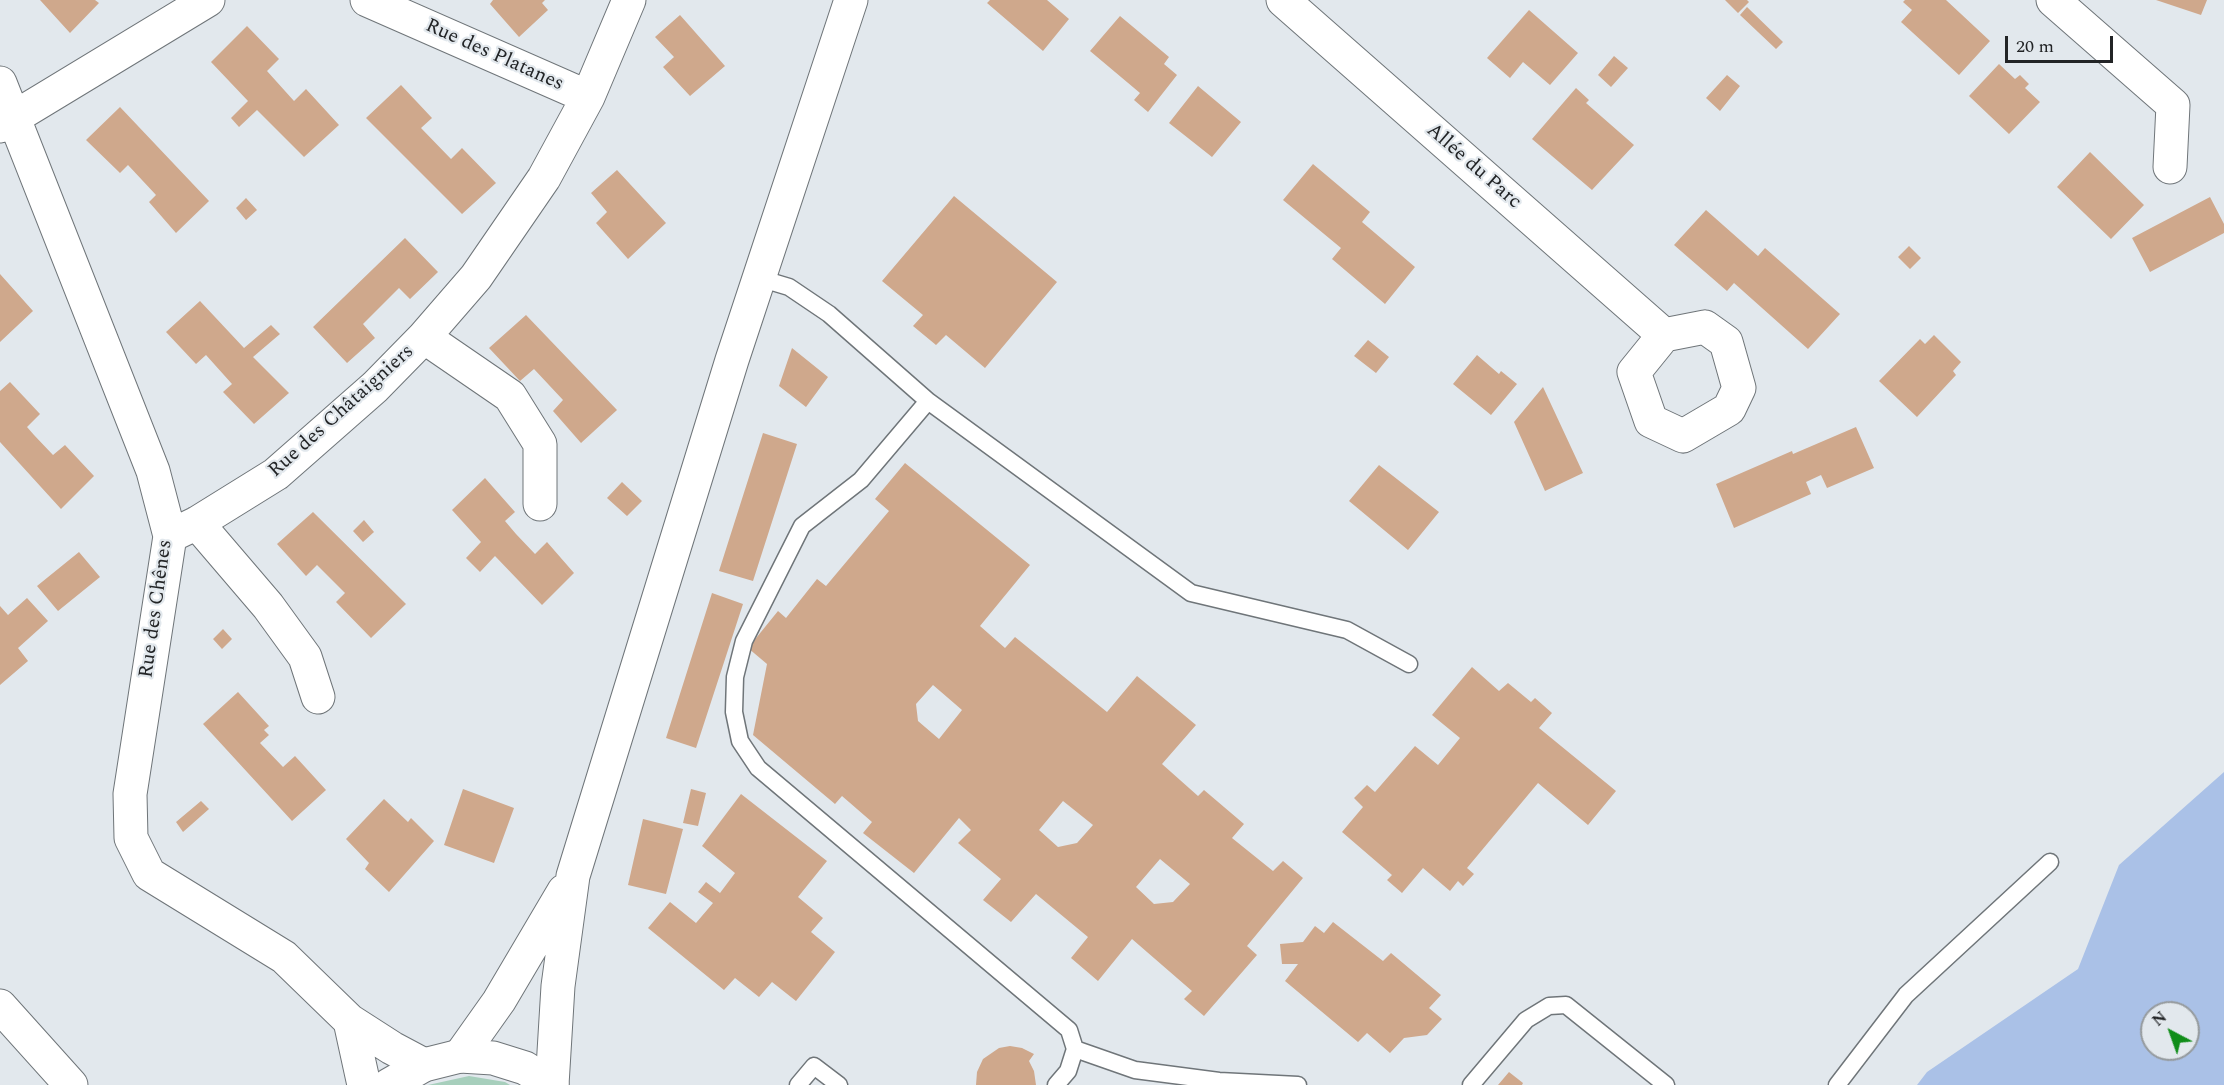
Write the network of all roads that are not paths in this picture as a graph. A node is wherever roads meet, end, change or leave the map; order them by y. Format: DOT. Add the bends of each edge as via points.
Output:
graph roads {
  1 [pos="208,0"];
  2 [pos="367,0"];
  3 [pos="629,0"];
  4 [pos="850,0"];
  5 [pos="1283,0"];
  6 [pos="2053,0"];
  7 [pos="0,83"];
  8 [pos="588,97"];
  9 [pos="7,122"];
  10 [pos="2170,167"];
  11 [pos="759,278"];
  12 [pos="1664,335"];
  13 [pos="424,337"];
  14 [pos="928,401"];
  15 [pos="540,504"];
  16 [pos="183,529"];
  17 [pos="1409,664"];
  18 [pos="318,697"];
  19 [pos="2050,862"];
  20 [pos="573,876"];
  21 [pos="0,1006"];
  22 [pos="350,1021"];
  23 [pos="1075,1049"];
  24 [pos="460,1056"];
  25 [pos="424,1065"];
  26 [pos="70,1085"];
  27 [pos="364,1085"];
  28 [pos="389,1085"];
  29 [pos="552,1085"];
  30 [pos="798,1085"];
  31 [pos="839,1085"];
  32 [pos="1056,1085"];
  33 [pos="1298,1085"];
  34 [pos="1471,1085"];
  35 [pos="1666,1085"];
  36 [pos="1837,1085"];
  1 -- 9 [label="street"];
  2 -- 8 [label="street, Rue des Platanes"];
  3 -- 8 [label="street, Rue des Châtaigniers"];
  4 -- 11 [label="street"];
  5 -- 12 [label="street, Allée du Parc"];
  6 -- 10 [label="street" via="2173,105"];
  7 -- 9 [label="street, Rue des Chênes"];
  8 -- 13 [label="street, Rue des Châtaigniers" via="544,178 476,278"];
  9 -- 16 [label="street, Rue des Chênes" via="153,471"];
  11 -- 14 [label="lane" via="789,287 829,314"];
  11 -- 20 [label="street"];
  13 -- 15 [label="street, Rue des Châtaigniers" via="510,396 540,444"];
  13 -- 16 [label="street, Rue des Châtaigniers" via="375,387 276,474"];
  14 -- 17 [label="lane" via="1191,593 1347,630"];
  14 -- 23 [label="lane" via="861,480 802,526 744,641 735,677 734,712 740,741 758,768 1069,1030"];
  16 -- 18 [label="street" via="268,606 305,657"];
  16 -- 22 [label="street, Rue des Chênes" via="130,794 131,838 149,874 284,957"];
  19 -- 36 [label="lane" via="1906,995"];
  20 -- 24 [label="street" via="499,1001"];
  20 -- 29 [label="street" via="558,986"];
  21 -- 26 [label="street"];
  22 -- 25 [label="street, Rue des Chênes"];
  22 -- 27 [label="street"];
  23 -- 32 [label="lane" via="1068,1071"];
  23 -- 33 [label="lane" via="1135,1070 1219,1081"];
  24 -- 25 [label="street"];
  24 -- 29 [label="street" via="493,1058 525,1068"];
  25 -- 28 [label="street"];
  30 -- 31 [label="lane" via="814,1066"];
  34 -- 35 [label="lane" via="1526,1020 1549,1006 1566,1005"];
}
